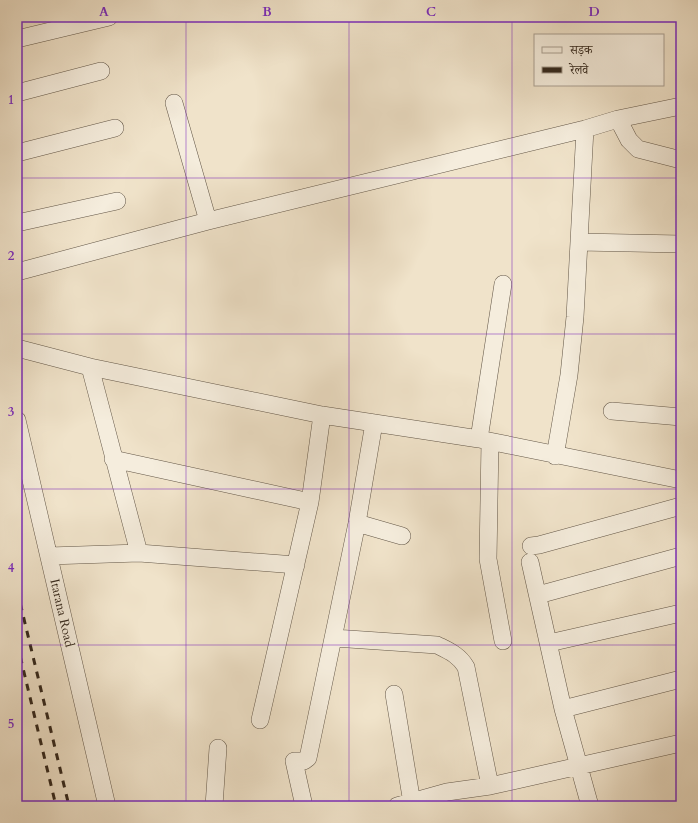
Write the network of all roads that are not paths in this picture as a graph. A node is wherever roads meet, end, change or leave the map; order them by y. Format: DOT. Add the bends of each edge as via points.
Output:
graph roads {
  1 [pos="109,17"];
  2 [pos="17,39"];
  3 [pos="101,71"];
  4 [pos="17,93"];
  5 [pos="174,103"];
  6 [pos="681,106"];
  7 [pos="618,119"];
  8 [pos="115,128"];
  9 [pos="585,129"];
  10 [pos="17,153"];
  11 [pos="681,160"];
  12 [pos="117,201"];
  13 [pos="208,221"];
  14 [pos="17,223"];
  15 [pos="579,242"];
  16 [pos="681,244"];
  17 [pos="17,272"];
  18 [pos="503,284"];
  19 [pos="17,348"];
  20 [pos="90,367"];
  21 [pos="612,411"];
  22 [pos="322,415"];
  23 [pos="681,417"];
  24 [pos="17,420"];
  25 [pos="374,422"];
  26 [pos="485,441"];
  27 [pos="555,456"];
  28 [pos="113,459"];
  29 [pos="681,480"];
  30 [pos="310,502"];
  31 [pos="681,506"];
  32 [pos="357,523"];
  33 [pos="402,536"];
  34 [pos="139,553"];
  35 [pos="49,556"];
  36 [pos="681,556"];
  37 [pos="296,566"];
  38 [pos="538,595"];
  39 [pos="681,613"];
  40 [pos="334,638"];
  41 [pos="504,641"];
  42 [pos="549,643"];
  43 [pos="681,679"];
  44 [pos="394,694"];
  45 [pos="563,709"];
  46 [pos="260,720"];
  47 [pos="681,744"];
  48 [pos="218,748"];
  49 [pos="580,767"];
  50 [pos="490,786"];
  51 [pos="405,804"];
  52 [pos="107,806"];
  53 [pos="214,806"];
  54 [pos="304,806"];
  55 [pos="590,806"];
  1 -- 2 [label="street"];
  3 -- 4 [label="street"];
  5 -- 13 [label="street"];
  6 -- 7 [label="street"];
  7 -- 9 [label="street"];
  7 -- 11 [label="street" via="638,149"];
  8 -- 10 [label="street"];
  9 -- 13 [label="street"];
  9 -- 15 [label="street"];
  12 -- 14 [label="street"];
  13 -- 17 [label="street"];
  15 -- 16 [label="street"];
  15 -- 27 [label="street" via="569,375"];
  18 -- 26 [label="street"];
  19 -- 20 [label="street"];
  20 -- 22 [label="street"];
  20 -- 28 [label="street"];
  21 -- 23 [label="street"];
  22 -- 25 [label="street"];
  22 -- 30 [label="street"];
  24 -- 35 [label="street, Itarana Road"];
  25 -- 26 [label="street"];
  25 -- 32 [label="street"];
  26 -- 27 [label="street"];
  26 -- 41 [label="street" via="488,560"];
  27 -- 29 [label="street"];
  28 -- 30 [label="street"];
  28 -- 34 [label="street"];
  30 -- 37 [label="street"];
  31 -- 38 [label="street" via="539,545 531,554"];
  32 -- 33 [label="street"];
  32 -- 40 [label="street"];
  34 -- 35 [label="street"];
  34 -- 37 [label="street"];
  35 -- 52 [label="street, Itarana Road"];
  36 -- 38 [label="street"];
  37 -- 46 [label="street"];
  38 -- 42 [label="street"];
  39 -- 42 [label="street"];
  40 -- 50 [label="street" via="437,645 461,659 466,667"];
  40 -- 54 [label="street" via="308,758 304,761 294,761"];
  42 -- 45 [label="street"];
  43 -- 45 [label="street"];
  44 -- 51 [label="street"];
  45 -- 49 [label="street"];
  47 -- 49 [label="street"];
  48 -- 53 [label="street"];
  49 -- 50 [label="street"];
  49 -- 55 [label="street"];
  50 -- 51 [label="street" via="447,792"];
}
